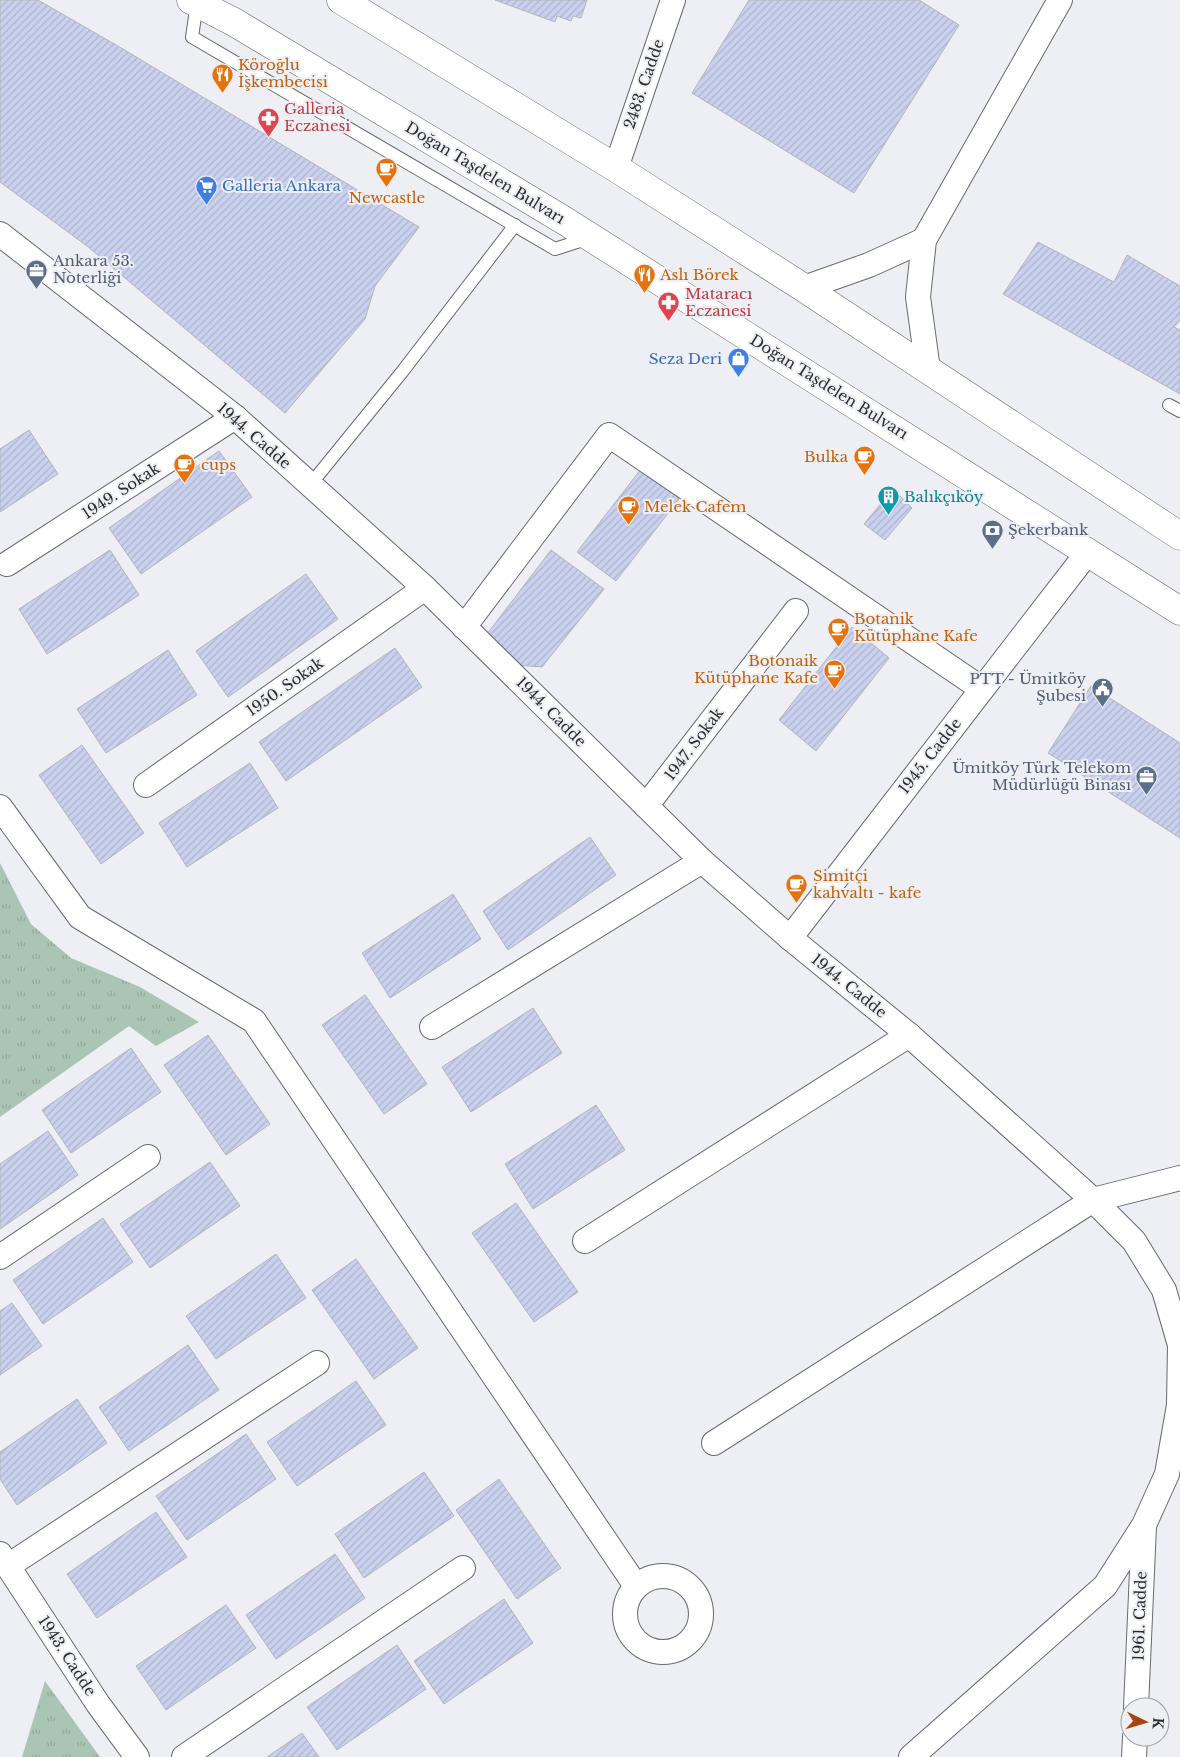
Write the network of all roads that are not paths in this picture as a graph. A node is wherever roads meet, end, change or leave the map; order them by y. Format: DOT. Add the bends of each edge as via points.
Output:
graph roads {
  1 [pos="340,0"];
  2 [pos="673,0"];
  3 [pos="194,2"];
  4 [pos="1054,2"];
  5 [pos="616,168"];
  6 [pos="515,225"];
  7 [pos="592,238"];
  8 [pos="924,240"];
  9 [pos="4,242"];
  10 [pos="804,288"];
  11 [pos="928,370"];
  12 [pos="235,418"];
  13 [pos="310,486"];
  14 [pos="1180,536"];
  15 [pos="1088,552"];
  16 [pos="7,564"];
  17 [pos="425,588"];
  18 [pos="796,611"];
  19 [pos="1180,611"];
  20 [pos="464,627"];
  21 [pos="982,689"];
  22 [pos="146,785"];
  23 [pos="646,806"];
  24 [pos="0,807"];
  25 [pos="702,861"];
  26 [pos="790,938"];
  27 [pos="432,1027"];
  28 [pos="909,1034"];
  29 [pos="148,1157"];
  30 [pos="1180,1178"];
  31 [pos="1093,1200"];
  32 [pos="585,1241"];
  33 [pos="0,1257"];
  34 [pos="317,1363"];
  35 [pos="714,1443"];
  36 [pos="1144,1525"];
  37 [pos="4,1560"];
  38 [pos="463,1568"];
  39 [pos="636,1586"];
  40 [pos="1136,1697"];
  41 [pos="137,1757"];
  42 [pos="184,1757"];
  43 [pos="911,1757"];
  1 -- 5 [label="main road"];
  2 -- 5 [label="street, 2483. Cadde"];
  3 -- 6 [label="lane" via="192,37"];
  3 -- 7 [label="main road, Doğan Taşdelen Bulvarı" via="234,22"];
  4 -- 8 [label="street"];
  5 -- 10 [label="main road"];
  6 -- 7 [label="lane" via="555,249"];
  6 -- 13 [label="lane"];
  7 -- 15 [label="main road, Doğan Taşdelen Bulvarı"];
  8 -- 10 [label="street" via="869,265"];
  8 -- 11 [label="street" via="918,296"];
  9 -- 12 [label="street, 1944. Cadde"];
  10 -- 11 [label="main road"];
  11 -- 14 [label="main road"];
  12 -- 13 [label="street, 1944. Cadde"];
  12 -- 16 [label="street, 1949. Sokak"];
  13 -- 17 [label="street, 1944. Cadde"];
  15 -- 19 [label="main road, Doğan Taşdelen Bulvarı"];
  15 -- 21 [label="street, 1945. Cadde"];
  17 -- 20 [label="street, 1944. Cadde"];
  17 -- 22 [label="street, 1950. Sokak"];
  18 -- 23 [label="street, 1947. Sokak"];
  20 -- 21 [label="street" via="609,434"];
  20 -- 23 [label="street, 1944. Cadde"];
  21 -- 26 [label="street, 1945. Cadde"];
  23 -- 25 [label="street, 1944. Cadde"];
  24 -- 39 [label="street" via="80,917 254,1022"];
  25 -- 26 [label="street, 1944. Cadde"];
  25 -- 27 [label="street"];
  26 -- 28 [label="street, 1944. Cadde"];
  28 -- 31 [label="street, 1944. Cadde"];
  28 -- 32 [label="street"];
  29 -- 33 [label="street"];
  30 -- 31 [label="street"];
  31 -- 35 [label="street"];
  31 -- 36 [label="street, 1944. Cadde" via="1134,1241 1164,1290 1180,1345 1179,1406 1167,1474"];
  34 -- 37 [label="street"];
  36 -- 40 [label="street, 1961. Cadde"];
  36 -- 43 [label="street" via="1105,1586"];
  37 -- 41 [label="street, 1943. Cadde" via="98,1704"];
  38 -- 42 [label="street"];
}
